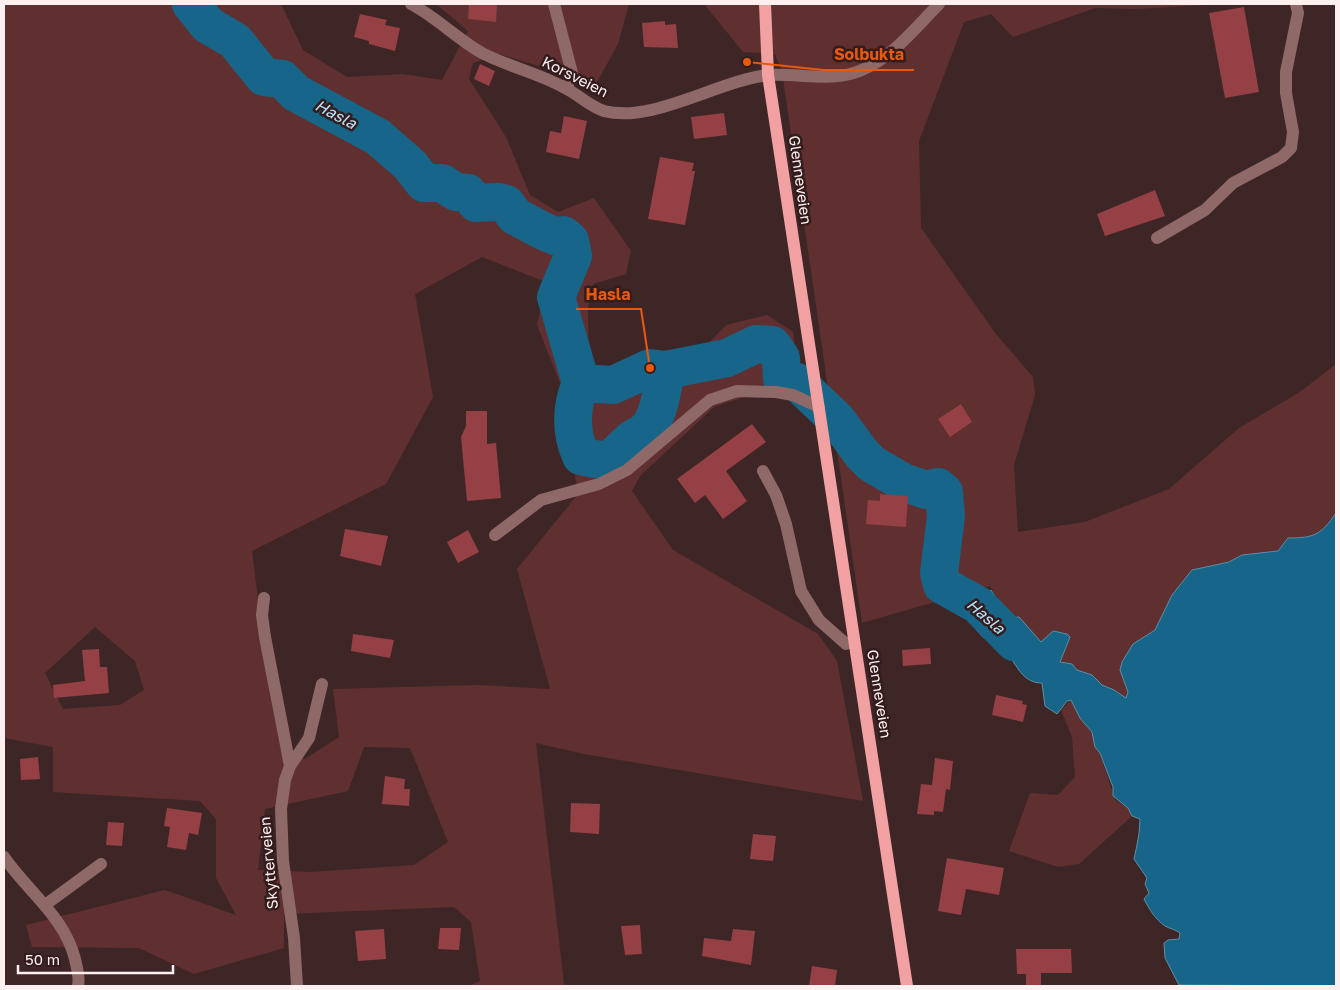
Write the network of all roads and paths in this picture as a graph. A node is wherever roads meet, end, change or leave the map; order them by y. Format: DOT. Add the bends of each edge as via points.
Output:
graph roads {
  1 [pos="411,4"];
  2 [pos="554,4"];
  3 [pos="765,4"];
  4 [pos="939,4"];
  5 [pos="1296,4"];
  6 [pos="768,75"];
  7 [pos="567,88"];
  8 [pos="1157,238"];
  9 [pos="819,408"];
  10 [pos="763,471"];
  11 [pos="495,535"];
  12 [pos="264,598"];
  13 [pos="854,641"];
  14 [pos="322,684"];
  15 [pos="290,766"];
  16 [pos="4,857"];
  17 [pos="101,864"];
  18 [pos="45,905"];
  19 [pos="78,986"];
  20 [pos="297,986"];
  21 [pos="907,986"];
  1 -- 7 [label="street, Korsveien" via="497,61 538,74"];
  2 -- 7 [label="street" via="572,73"];
  3 -- 6 [label="main road, Glenneveien"];
  4 -- 6 [label="street, Korsveien" via="898,45 865,69 839,76"];
  5 -- 8 [label="street" via="1298,13 1286,72 1293,132 1291,148 1276,160 1233,183 1205,210"];
  6 -- 7 [label="street, Korsveien" via="624,114 593,106"];
  6 -- 9 [label="main road, Glenneveien"];
  9 -- 11 [label="street" via="793,395 776,392 737,391 710,400 627,470 599,484 541,500"];
  9 -- 13 [label="main road, Glenneveien"];
  10 -- 13 [label="street" via="786,524 801,591 819,620 846,644"];
  12 -- 15 [label="street" via="265,636"];
  13 -- 21 [label="main road, Glenneveien"];
  14 -- 15 [label="street, Skytterveien" via="310,738"];
  15 -- 20 [label="street, Skytterveien" via="282,790 280,829"];
  16 -- 18 [label="street"];
  17 -- 18 [label="street"];
  18 -- 19 [label="street" via="71,944"];
}
